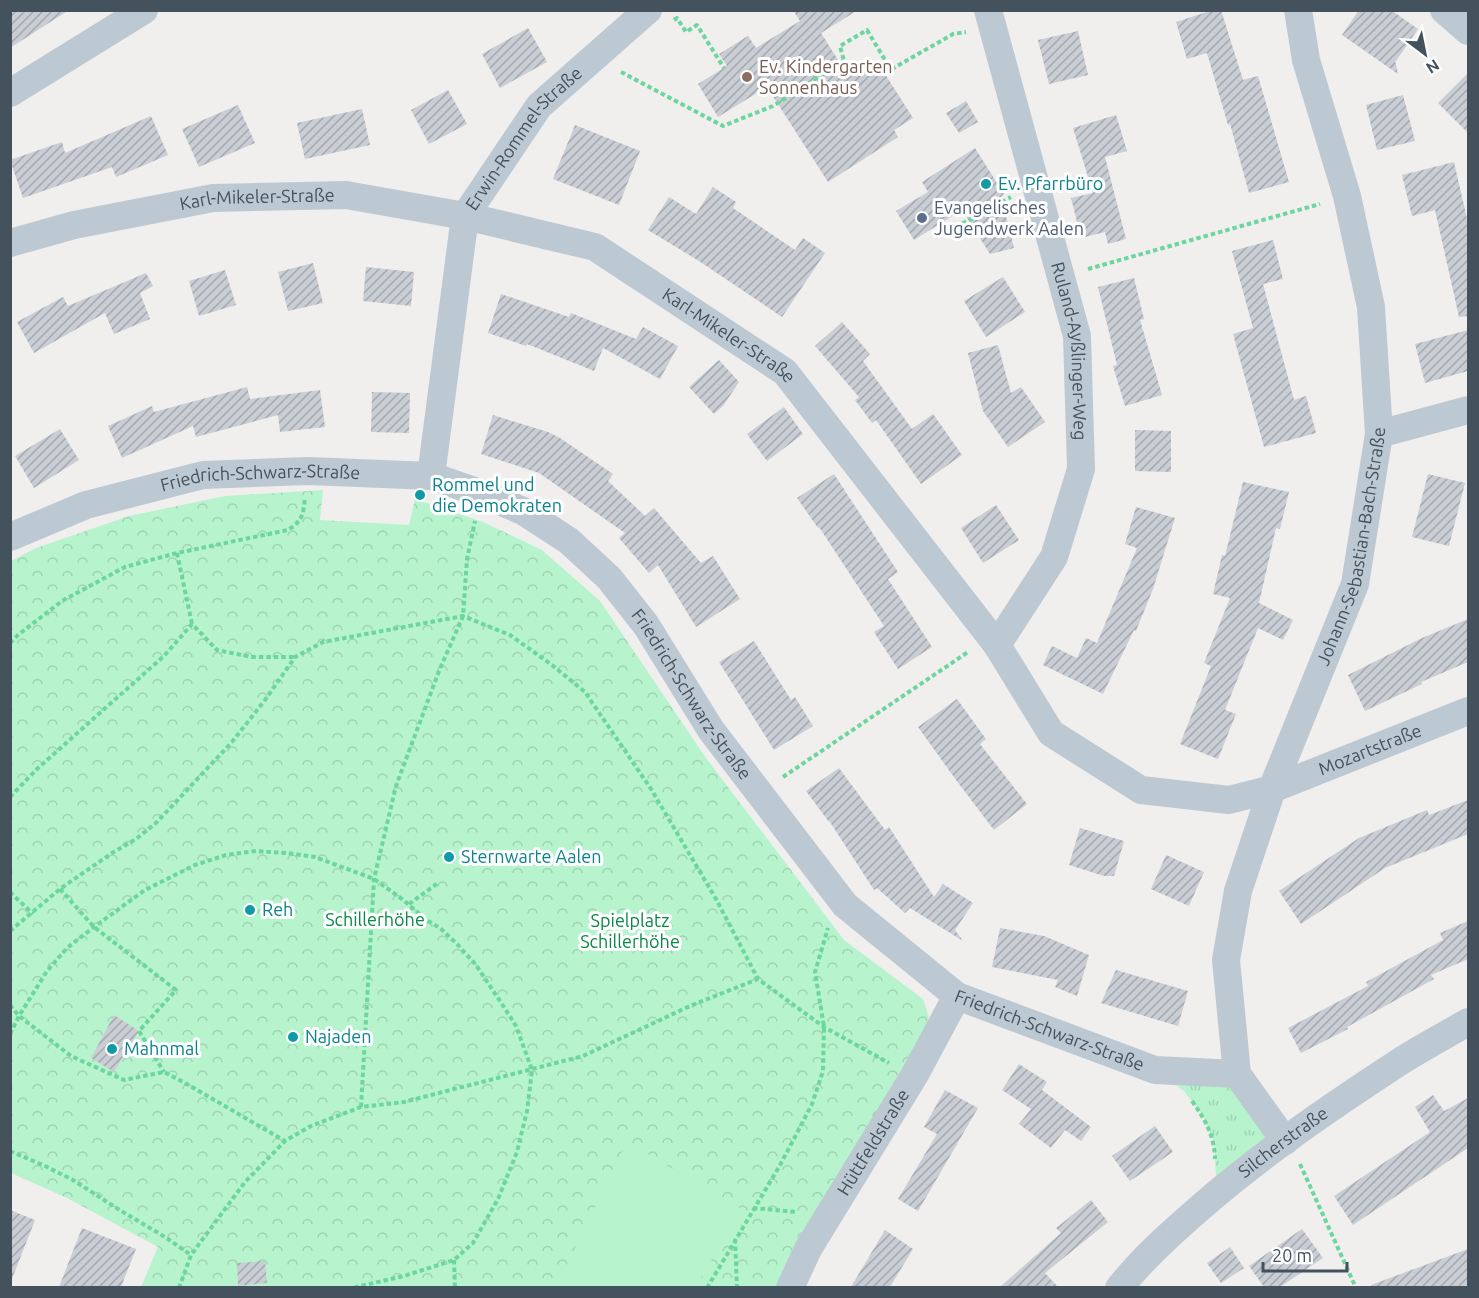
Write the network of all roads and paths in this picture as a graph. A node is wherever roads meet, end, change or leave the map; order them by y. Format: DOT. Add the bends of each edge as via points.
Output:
graph roads {
  1 [pos="144,10"];
  2 [pos="988,10"];
  3 [pos="1298,10"];
  4 [pos="1444,10"];
  5 [pos="658,18"];
  6 [pos="1468,31"];
  7 [pos="952,34"];
  8 [pos="594,57"];
  9 [pos="824,63"];
  10 [pos="724,68"];
  11 [pos="891,70"];
  12 [pos="828,71"];
  13 [pos="885,74"];
  14 [pos="10,93"];
  15 [pos="1347,196"];
  16 [pos="1007,199"];
  17 [pos="465,216"];
  18 [pos="934,234"];
  19 [pos="10,243"];
  20 [pos="1061,277"];
  21 [pos="1468,410"];
  22 [pos="1379,434"];
  23 [pos="308,471"];
  24 [pos="431,476"];
  25 [pos="480,493"];
  26 [pos="10,537"];
  27 [pos="177,554"];
  28 [pos="463,616"];
  29 [pos="192,624"];
  30 [pos="10,643"];
  31 [pos="997,645"];
  32 [pos="295,657"];
  33 [pos="942,669"];
  34 [pos="1468,711"];
  35 [pos="1272,789"];
  36 [pos="760,793"];
  37 [pos="10,797"];
  38 [pos="374,879"];
  39 [pos="438,883"];
  40 [pos="60,888"];
  41 [pos="10,892"];
  42 [pos="409,904"];
  43 [pos="845,905"];
  44 [pos="33,914"];
  45 [pos="94,927"];
  46 [pos="10,931"];
  47 [pos="758,979"];
  48 [pos="957,996"];
  49 [pos="10,1005"];
  50 [pos="19,1016"];
  51 [pos="1468,1022"];
  52 [pos="824,1027"];
  53 [pos="10,1034"];
  54 [pos="532,1070"];
  55 [pos="164,1072"];
  56 [pos="1237,1074"];
  57 [pos="914,1076"];
  58 [pos="1190,1099"];
  59 [pos="361,1107"];
  60 [pos="285,1141"];
  61 [pos="1285,1141"];
  62 [pos="10,1151"];
  63 [pos="1217,1193"];
  64 [pos="753,1208"];
  65 [pos="829,1215"];
  66 [pos="735,1239"];
  67 [pos="191,1255"];
  68 [pos="454,1260"];
  69 [pos="179,1287"];
  70 [pos="352,1287"];
  71 [pos="455,1287"];
  72 [pos="707,1287"];
  73 [pos="737,1287"];
  74 [pos="790,1287"];
  75 [pos="1119,1287"];
  76 [pos="1356,1287"];
  1 -- 14 [label="street"];
  2 -- 20 [label="street, Ruland-Ayßlinger-Weg"];
  3 -- 15 [label="street, Johann-Sebastian-Bach-Straße" via="1306,60"];
  4 -- 6 [label="street"];
  5 -- 8 [label="street, Erwin-Rommel-Straße"];
  5 -- 10 [label="path" via="677,18 686,32 697,25"];
  7 -- 11 [label="path"];
  8 -- 12 [label="path" via="723,126 773,106"];
  8 -- 17 [label="street, Erwin-Rommel-Straße" via="539,106"];
  9 -- 12 [label="path"];
  11 -- 12 [label="path" via="867,30 840,46 844,61"];
  11 -- 13 [label="path"];
  15 -- 20 [label="path"];
  15 -- 22 [label="street, Johann-Sebastian-Bach-Straße" via="1371,307"];
  16 -- 18 [label="path"];
  17 -- 19 [label="street, Karl-Mikeler-Straße" via="346,195 213,198 74,225"];
  17 -- 24 [label="street, Erwin-Rommel-Straße"];
  17 -- 31 [label="street, Karl-Mikeler-Straße" via="595,247 785,372"];
  20 -- 31 [label="street, Ruland-Ayßlinger-Weg" via="1077,336 1081,469 1054,557"];
  21 -- 22 [label="street"];
  22 -- 35 [label="street, Johann-Sebastian-Bach-Straße" via="1355,584"];
  23 -- 24 [label="street, Friedrich-Schwarz-Straße"];
  23 -- 26 [label="street, Friedrich-Schwarz-Straße" via="203,475 86,505"];
  23 -- 27 [label="path" via="303,514 288,530"];
  24 -- 25 [label="street, Friedrich-Schwarz-Straße"];
  25 -- 28 [label="path" via="467,559"];
  25 -- 36 [label="street, Friedrich-Schwarz-Straße" via="522,511 569,541 609,578 646,625 711,729"];
  27 -- 29 [label="path"];
  27 -- 30 [label="path" via="125,567 62,601"];
  28 -- 32 [label="path" via="323,642"];
  28 -- 38 [label="path" via="396,786"];
  28 -- 47 [label="path" via="510,635 585,692 657,799"];
  29 -- 32 [label="path" via="217,650 252,657"];
  29 -- 37 [label="path" via="164,656"];
  31 -- 35 [label="street, Karl-Mikeler-Straße" via="1051,733 1141,790 1229,800"];
  32 -- 40 [label="path" via="232,742 157,822"];
  33 -- 36 [label="path"];
  34 -- 35 [label="street, Mozartstraße"];
  35 -- 56 [label="street, Johann-Sebastian-Bach-Straße" via="1238,891 1226,960"];
  36 -- 43 [label="street, Friedrich-Schwarz-Straße"];
  38 -- 42 [label="path"];
  38 -- 45 [label="path" via="306,855 256,851 226,855 195,865 145,890"];
  38 -- 59 [label="path"];
  39 -- 42 [label="path"];
  40 -- 44 [label="path"];
  40 -- 45 [label="path"];
  41 -- 44 [label="path"];
  42 -- 54 [label="path" via="440,928 476,965 516,1026"];
  43 -- 48 [label="street, Friedrich-Schwarz-Straße"];
  43 -- 52 [label="path" via="828,928 815,972"];
  44 -- 46 [label="path"];
  45 -- 50 [label="path" via="47,971"];
  45 -- 55 [label="path" via="176,990 139,1031"];
  47 -- 52 [label="path"];
  47 -- 54 [label="path" via="583,1056"];
  48 -- 56 [label="street, Friedrich-Schwarz-Straße" via="1155,1070"];
  48 -- 57 [label="street, Hüttfeldstraße"];
  49 -- 50 [label="path"];
  50 -- 53 [label="path"];
  50 -- 55 [label="path" via="71,1056 124,1080"];
  51 -- 61 [label="street, Silcherstraße" via="1402,1060"];
  52 -- 57 [label="path"];
  52 -- 64 [label="path" via="823,1071 812,1104"];
  54 -- 59 [label="path" via="404,1102"];
  54 -- 68 [label="path" via="517,1152 498,1199 473,1243"];
  55 -- 60 [label="path"];
  56 -- 61 [label="street"];
  57 -- 65 [label="street, Hüttfeldstraße"];
  58 -- 63 [label="path" via="1203,1116 1214,1142"];
  59 -- 60 [label="path" via="311,1126"];
  60 -- 67 [label="path" via="245,1182"];
  61 -- 63 [label="street, Silcherstraße"];
  61 -- 76 [label="path" via="1302,1166"];
  62 -- 67 [label="path" via="73,1180"];
  63 -- 75 [label="street, Silcherstraße"];
  64 -- 65 [label="path"];
  64 -- 66 [label="path"];
  65 -- 74 [label="street, Hüttfeldstraße"];
  66 -- 72 [label="path"];
  66 -- 73 [label="path"];
  67 -- 69 [label="path"];
  68 -- 70 [label="path"];
  68 -- 71 [label="path"];
}
